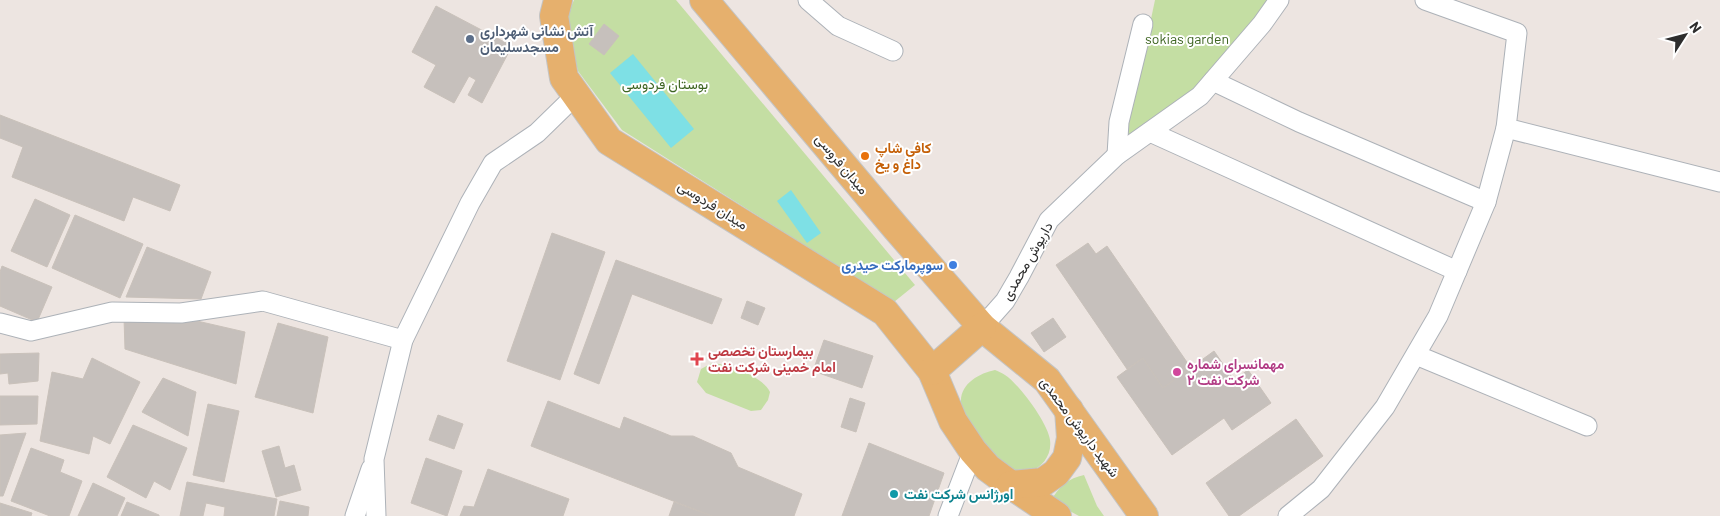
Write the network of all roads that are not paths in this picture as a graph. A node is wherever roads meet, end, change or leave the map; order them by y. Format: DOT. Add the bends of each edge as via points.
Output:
graph roads {
  1 [pos="558,0"];
  2 [pos="704,0"];
  3 [pos="808,0"];
  4 [pos="1279,0"];
  5 [pos="1425,0"];
  6 [pos="1143,24"];
  7 [pos="893,51"];
  8 [pos="1213,81"];
  9 [pos="576,95"];
  10 [pos="1506,128"];
  11 [pos="1150,132"];
  12 [pos="1117,155"];
  13 [pos="1720,182"];
  14 [pos="1486,202"];
  15 [pos="1457,271"];
  16 [pos="0,323"];
  17 [pos="982,327"];
  18 [pos="403,340"];
  19 [pos="1416,355"];
  20 [pos="932,371"];
  21 [pos="1069,410"];
  22 [pos="1588,426"];
  23 [pos="973,451"];
  24 [pos="374,459"];
  25 [pos="1010,485"];
  26 [pos="355,516"];
  27 [pos="376,516"];
  28 [pos="948,516"];
  29 [pos="1057,516"];
  30 [pos="1144,516"];
  31 [pos="1288,516"];
  1 -- 9 [label="main road, میدان فردوسی" via="554,16 564,78"];
  2 -- 17 [label="main road, میدان فروسی"];
  3 -- 7 [label="street" via="838,26"];
  4 -- 8 [label="street, داریوش محمدی"];
  5 -- 10 [label="street" via="1517,33"];
  6 -- 12 [label="street" via="1119,122"];
  8 -- 11 [label="street, داریوش محمدی" via="1200,96"];
  8 -- 14 [label="street" via="1299,122"];
  9 -- 18 [label="street" via="537,133 493,162"];
  9 -- 20 [label="main road, میدان فردوسی" via="610,141 885,312"];
  10 -- 13 [label="street"];
  10 -- 14 [label="street"];
  11 -- 12 [label="street, داریوش محمدی"];
  11 -- 15 [label="street"];
  12 -- 17 [label="street, داریوش محمدی" via="1049,220 1005,301"];
  14 -- 15 [label="street"];
  15 -- 19 [label="street" via="1438,316"];
  16 -- 18 [label="street" via="31,331 112,312 181,312 263,301"];
  17 -- 20 [label="main road"];
  17 -- 21 [label="main road, شهید داریوش محمدی" via="1047,380"];
  18 -- 24 [label="street"];
  19 -- 22 [label="street"];
  19 -- 31 [label="street" via="1385,407 1321,489"];
  20 -- 23 [label="main road" via="954,421"];
  21 -- 25 [label="main road" via="1071,438 1067,458 1056,473 1043,482"];
  21 -- 30 [label="main road, شهید داریوش محمدی"];
  23 -- 25 [label="main road"];
  23 -- 28 [label="street"];
  24 -- 26 [label="street"];
  24 -- 27 [label="street"];
  25 -- 29 [label="main road"];
}
